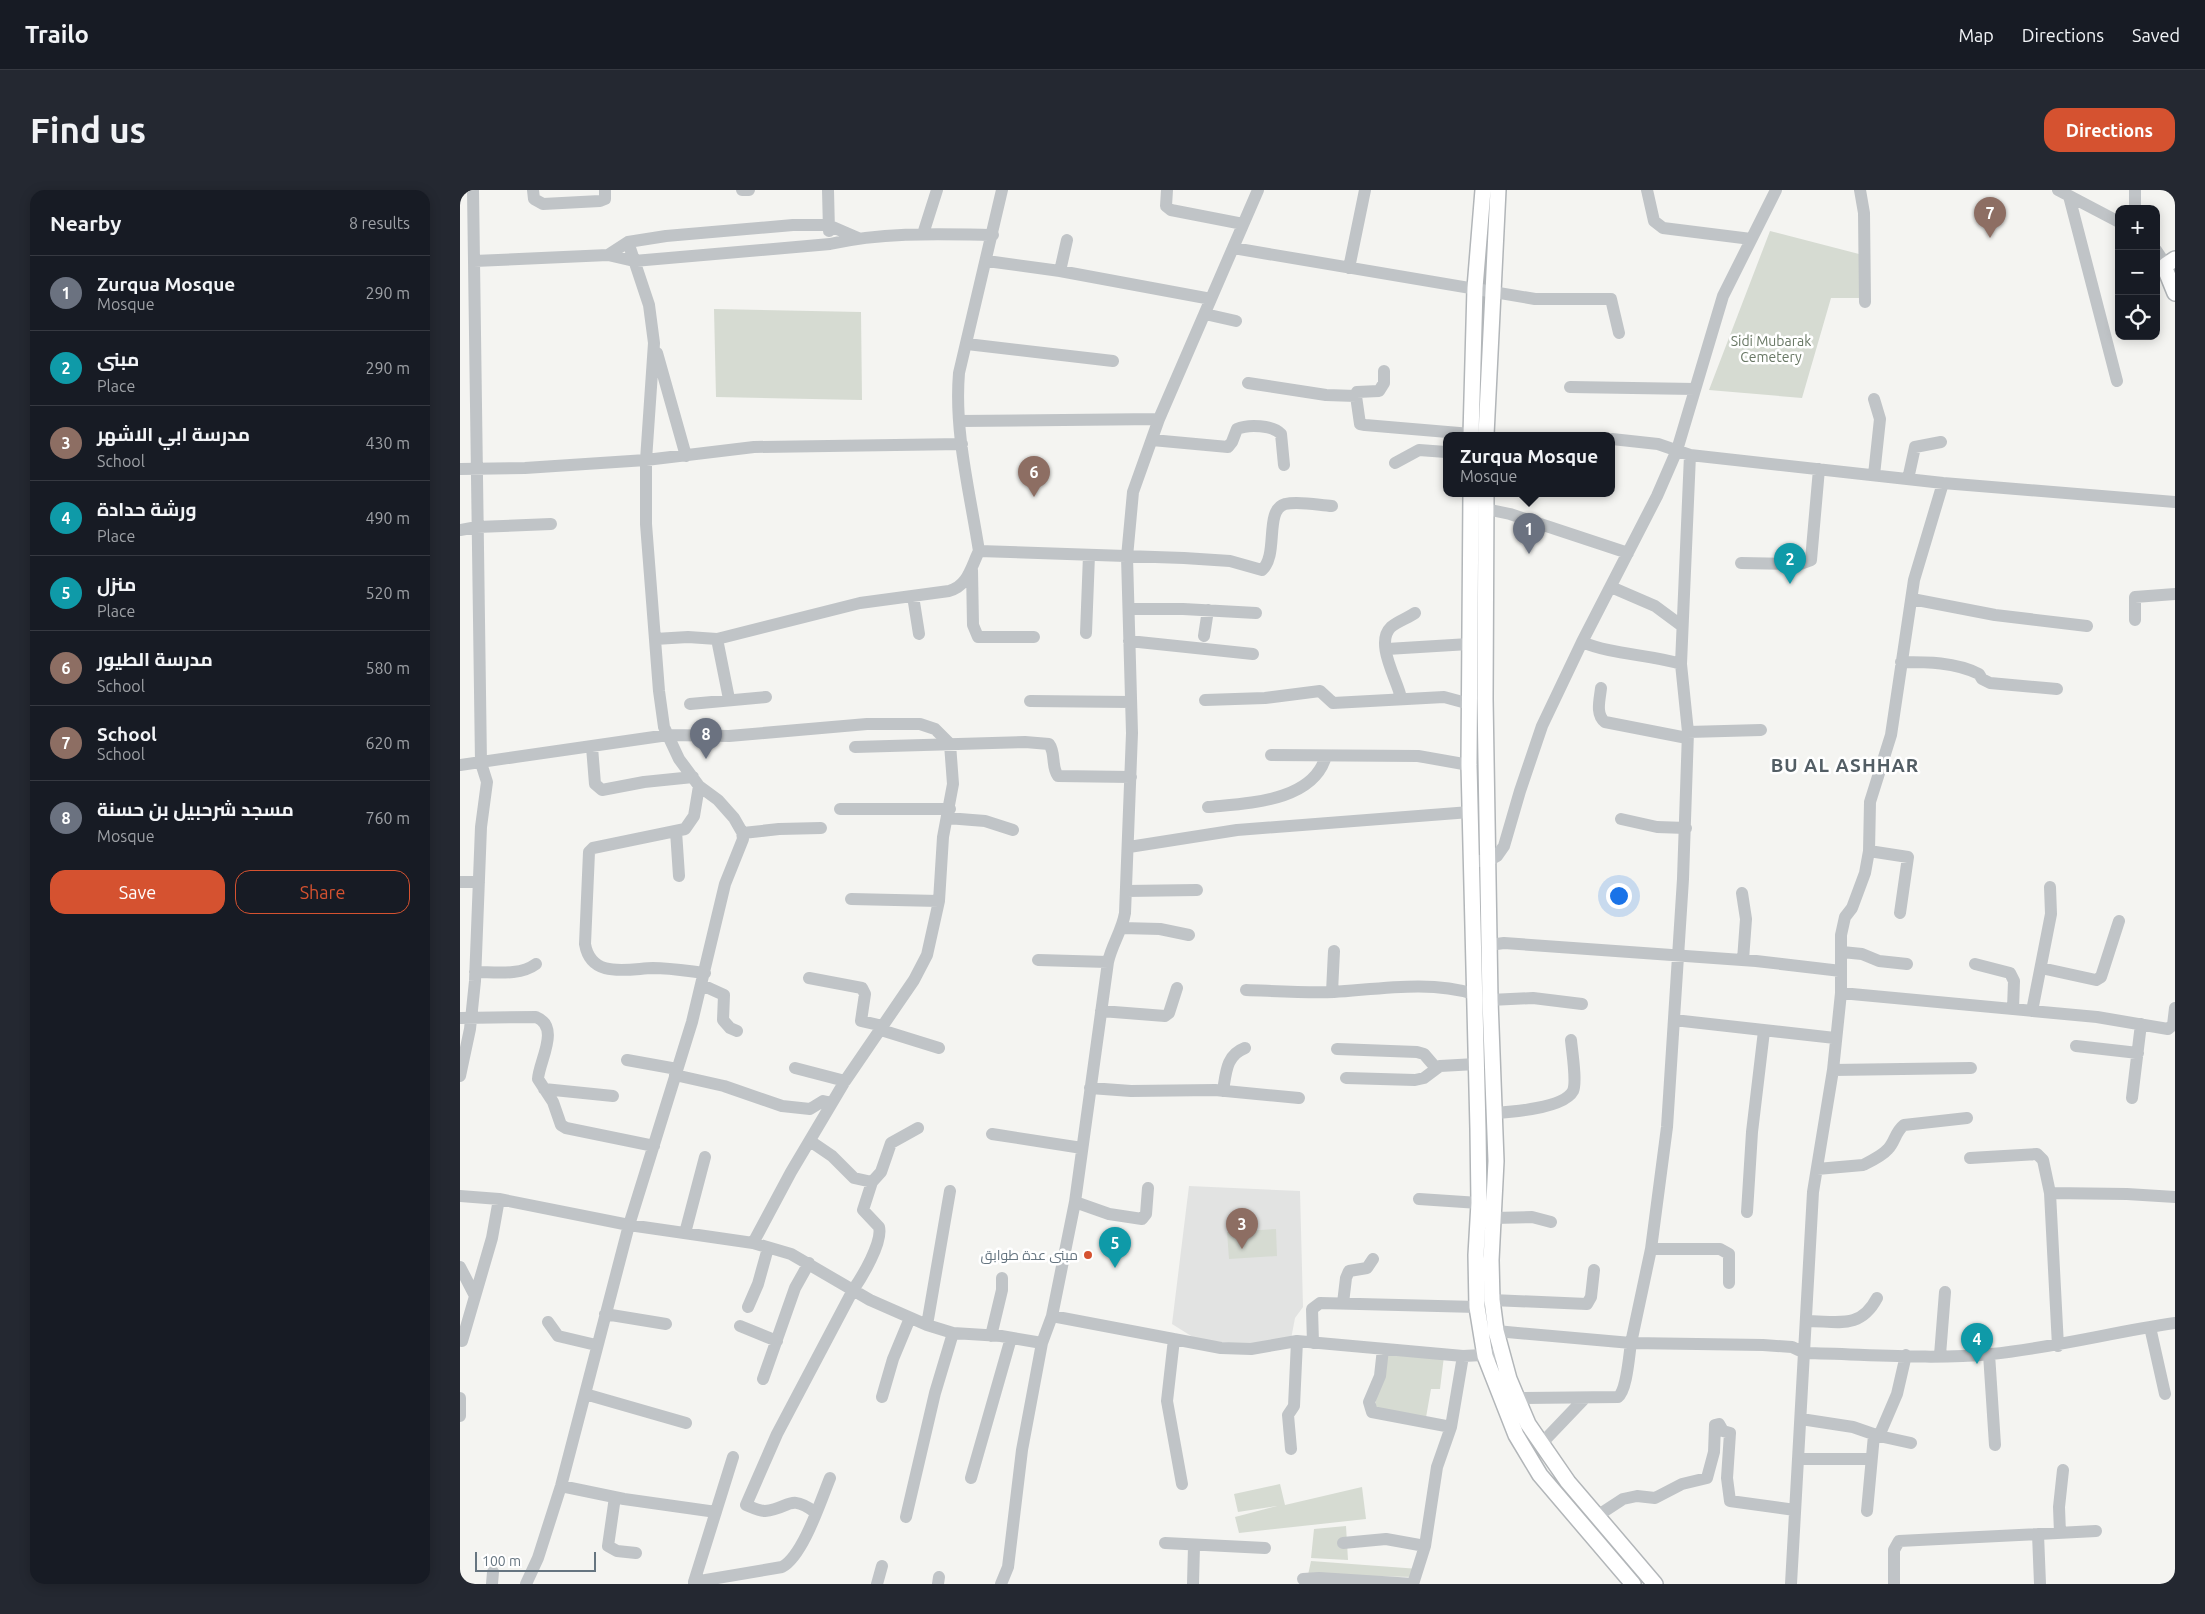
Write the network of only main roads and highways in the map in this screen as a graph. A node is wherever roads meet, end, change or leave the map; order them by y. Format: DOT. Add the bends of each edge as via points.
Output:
graph roads {
  1 [pos="1483,190"];
  2 [pos="1498,190"];
  3 [pos="2171,262"];
  4 [pos="2175,293"];
  5 [pos="1471,432"];
  6 [pos="1486,432"];
  7 [pos="1471,497"];
  8 [pos="1486,497"];
  9 [pos="1632,1584"];
  10 [pos="1655,1584"];
  1 -- 5 [label="main road" via="1475,288"];
  2 -- 6 [label="main road"];
  3 -- 4 [label="main road" via="2166,271"];
  7 -- 9 [label="main road" via="1469,765 1479,1203 1477,1307 1485,1356 1516,1435 1540,1474"];
  8 -- 10 [label="main road" via="1489,944 1495,1113 1492,1300 1496,1331 1516,1398 1528,1424 1568,1482"];
}
